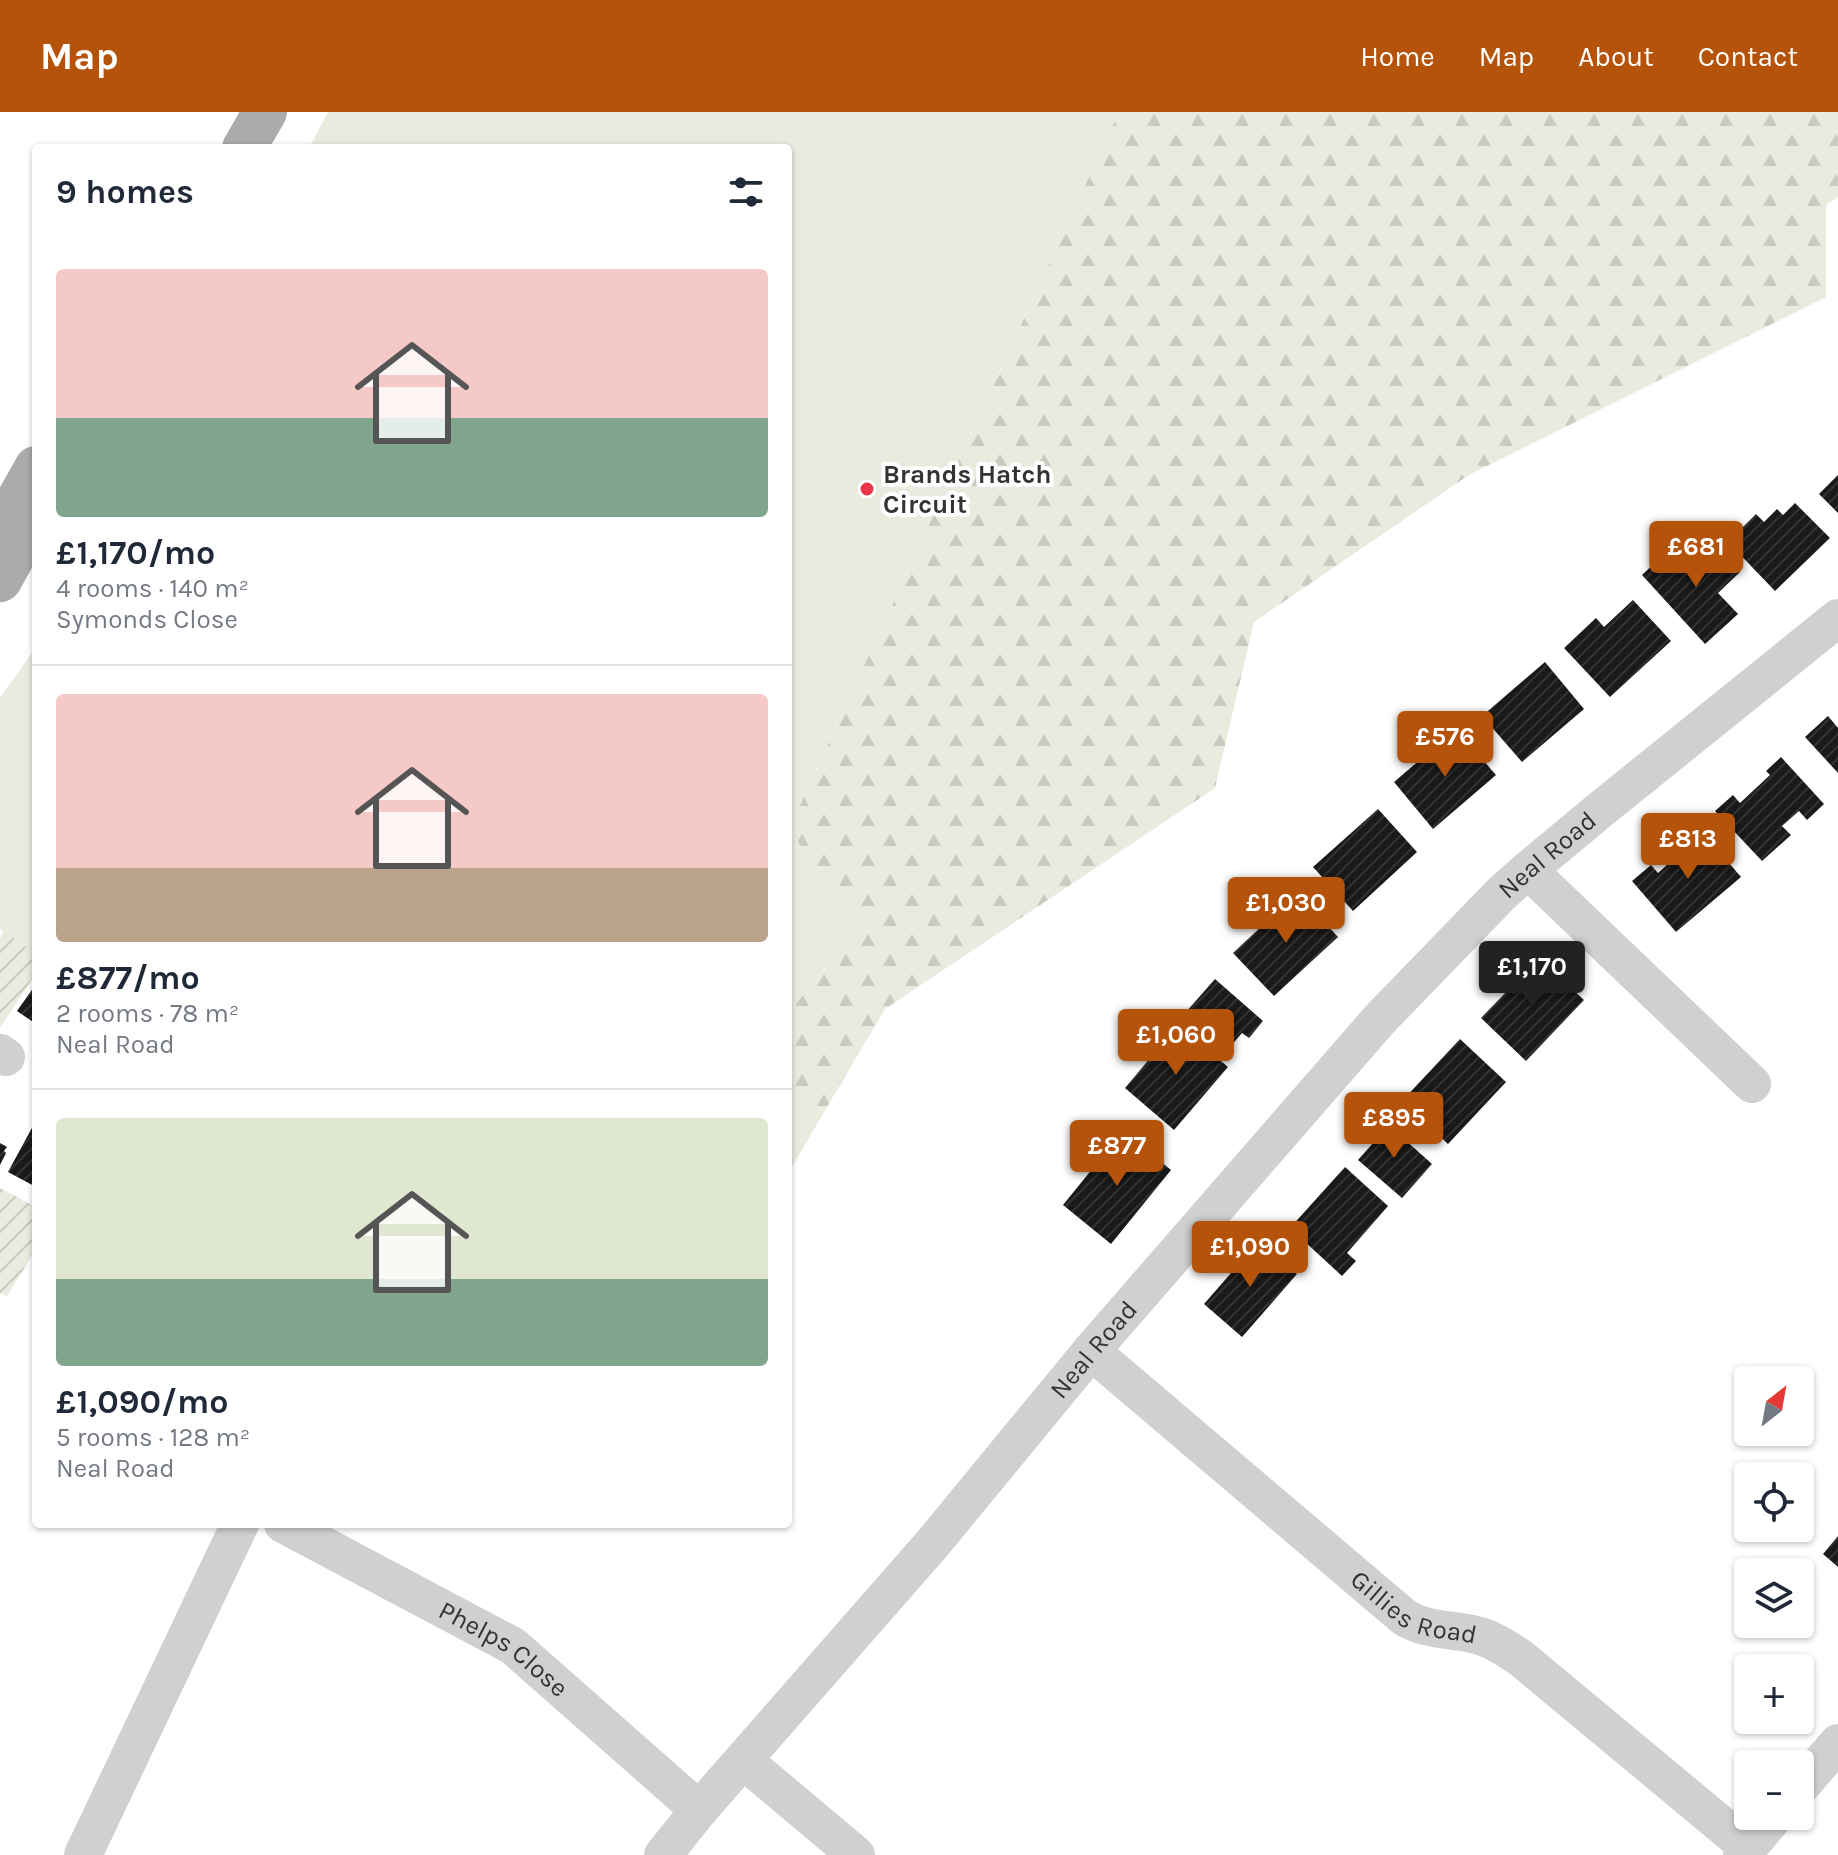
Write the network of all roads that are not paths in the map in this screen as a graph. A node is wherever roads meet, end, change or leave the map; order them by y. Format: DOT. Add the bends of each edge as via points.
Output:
graph roads {
  1 [pos="234,112"];
  2 [pos="265,112"];
  3 [pos="216,144"];
  4 [pos="246,144"];
  5 [pos="32,475"];
  6 [pos="32,522"];
  7 [pos="0,532"];
  8 [pos="0,580"];
  9 [pos="1838,618"];
  10 [pos="1528,870"];
  11 [pos="1752,1084"];
  12 [pos="1091,1351"];
  13 [pos="238,1528"];
  14 [pos="291,1528"];
  15 [pos="1838,1743"];
  16 [pos="743,1760"];
  17 [pos="1814,1771"];
  18 [pos="699,1810"];
  19 [pos="1763,1830"];
  20 [pos="1745,1851"];
  21 [pos="83,1855"];
  22 [pos="663,1855"];
  23 [pos="856,1855"];
  1 -- 3 [label="main road"];
  2 -- 4 [label="main road"];
  5 -- 7 [label="main road"];
  6 -- 8 [label="main road"];
  9 -- 10 [label="street, Neal Road"];
  10 -- 11 [label="street"];
  10 -- 12 [label="street, Neal Road" via="1379,1020"];
  12 -- 16 [label="street, Neal Road" via="933,1543"];
  12 -- 20 [label="street, Gillies Road" via="1404,1617 1416,1625 1501,1644"];
  13 -- 21 [label="street"];
  14 -- 18 [label="street, Phelps Close" via="513,1646"];
  15 -- 17 [label="street"];
  16 -- 18 [label="street, Neal Road"];
  16 -- 23 [label="street"];
  18 -- 22 [label="street, Neal Road"];
  19 -- 20 [label="street"];
}
